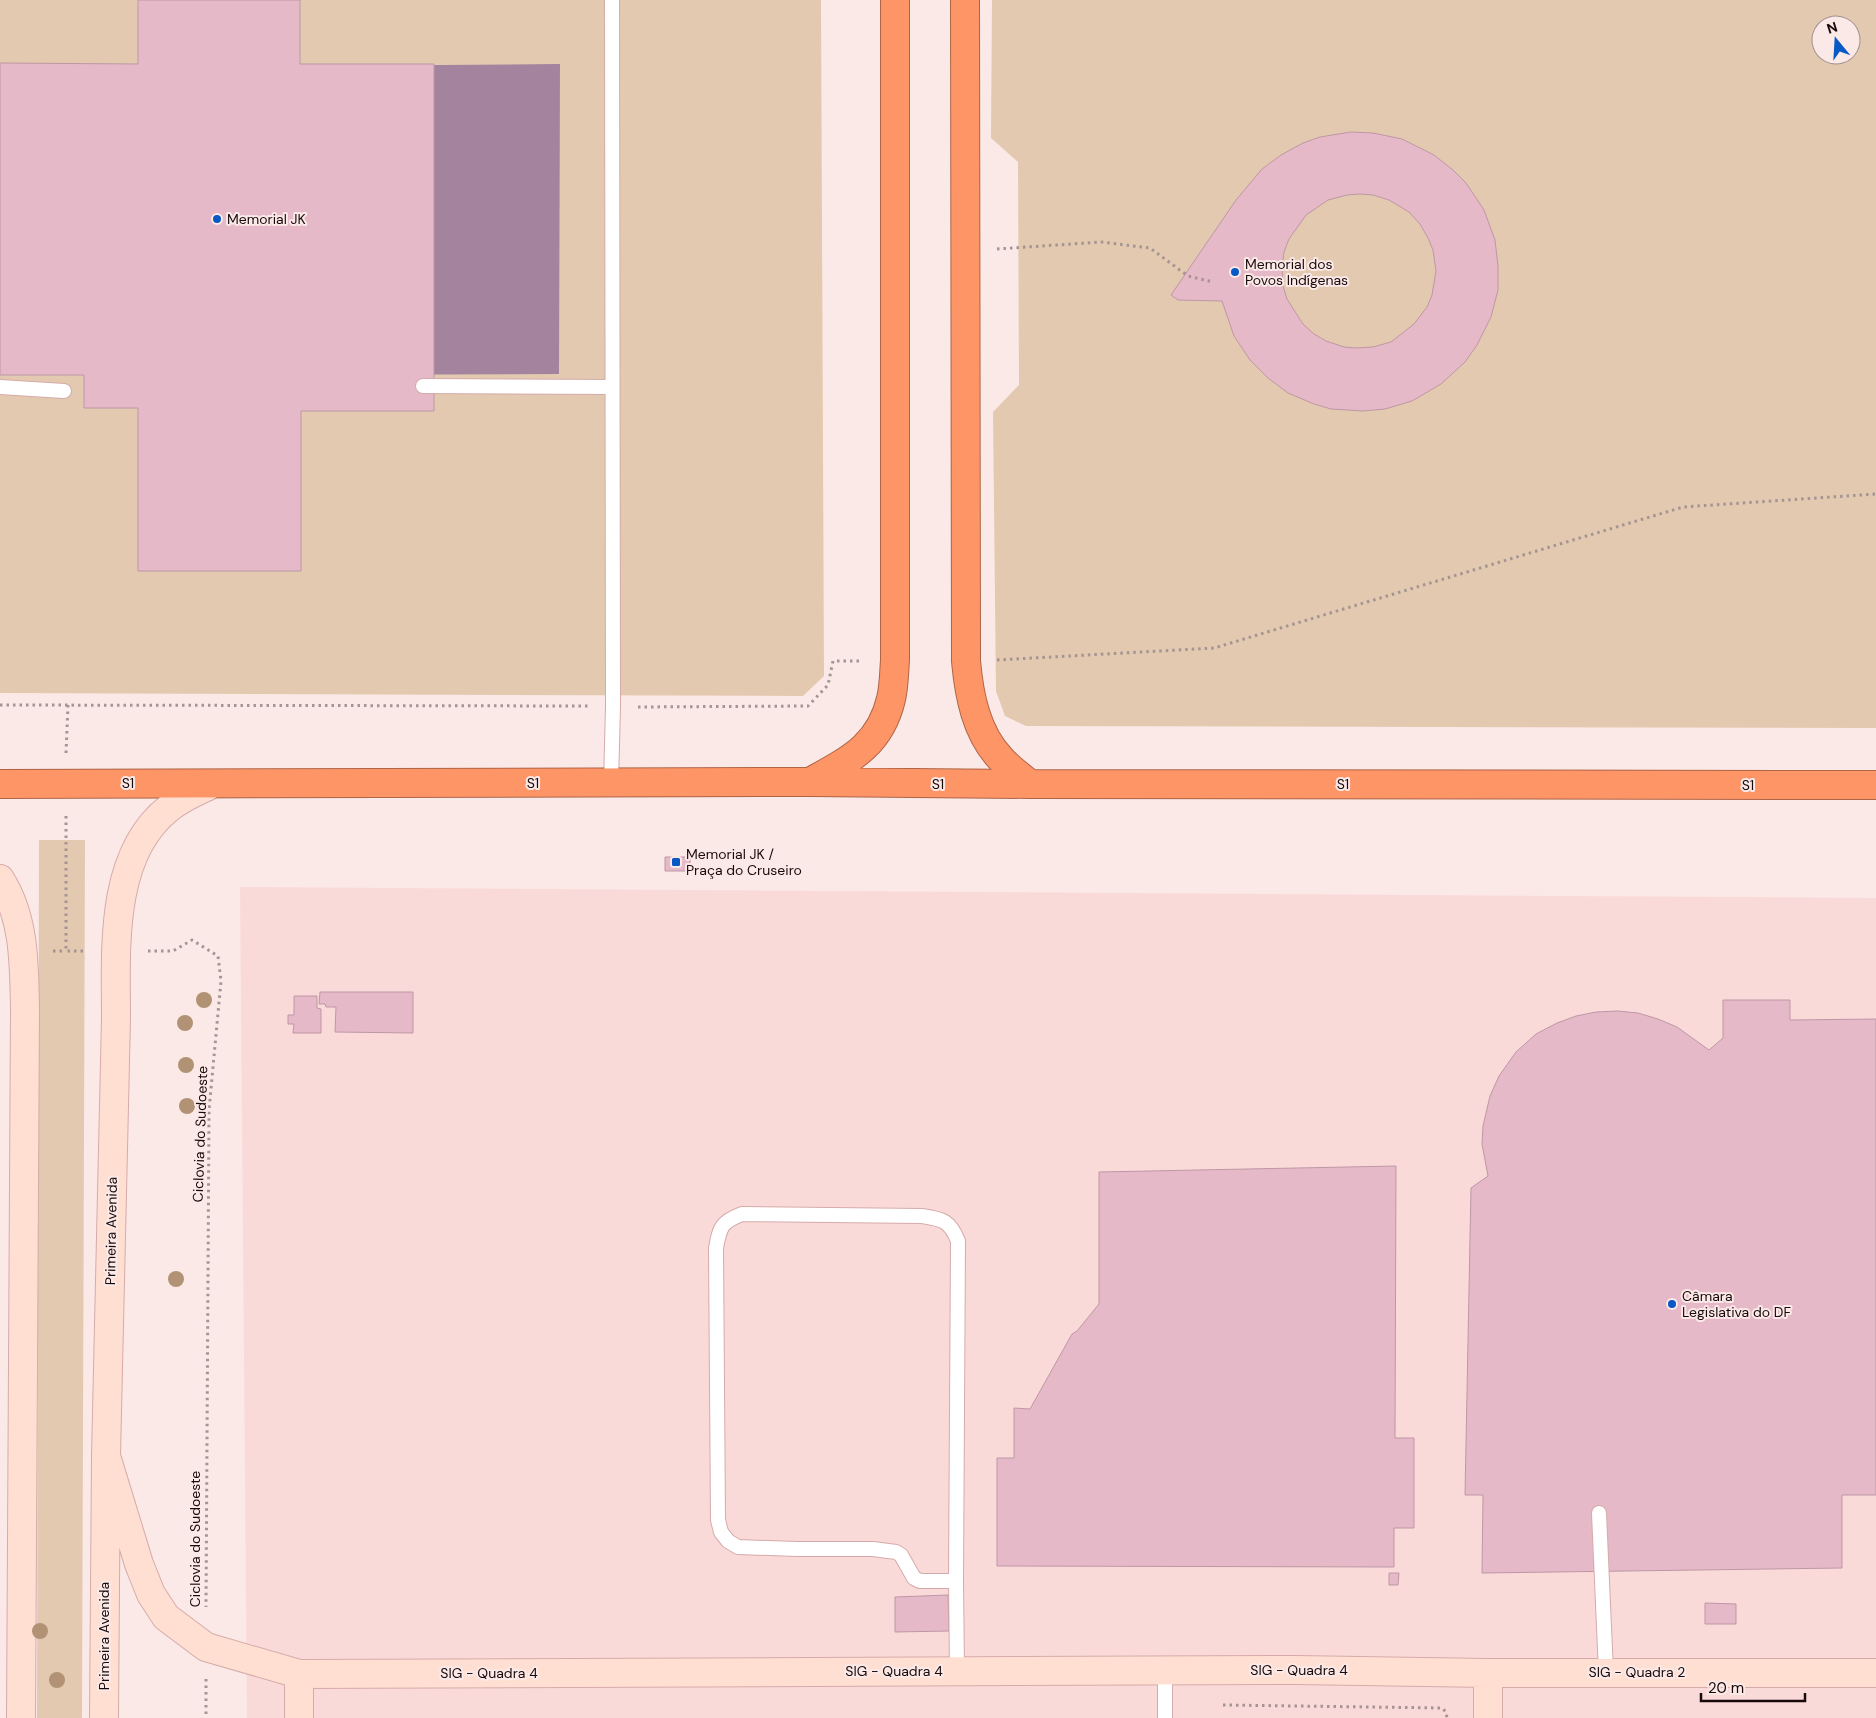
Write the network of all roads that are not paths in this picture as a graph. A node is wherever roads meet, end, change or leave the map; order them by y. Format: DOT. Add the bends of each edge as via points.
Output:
graph roads {
  1 [pos="612,0"];
  2 [pos="895,0"];
  3 [pos="965,0"];
  4 [pos="423,386"];
  5 [pos="0,387"];
  6 [pos="612,387"];
  7 [pos="64,391"];
  8 [pos="809,782"];
  9 [pos="611,783"];
  10 [pos="0,784"];
  11 [pos="212,784"];
  12 [pos="1030,784"];
  13 [pos="1876,785"];
  14 [pos="0,879"];
  15 [pos="106,1456"];
  16 [pos="1599,1513"];
  17 [pos="956,1582"];
  18 [pos="1165,1670"];
  19 [pos="957,1671"];
  20 [pos="1606,1672"];
  21 [pos="1876,1672"];
  22 [pos="1488,1673"];
  23 [pos="299,1674"];
  24 [pos="21,1718"];
  25 [pos="104,1718"];
  26 [pos="299,1718"];
  27 [pos="1165,1718"];
  28 [pos="1488,1718"];
  1 -- 6 [label="lane"];
  2 -- 8 [label="highway" via="896,660 892,698 872,740 849,759"];
  3 -- 12 [label="highway" via="968,688 984,735 1000,758"];
  4 -- 6 [label="lane"];
  5 -- 7 [label="lane"];
  6 -- 9 [label="lane"];
  8 -- 9 [label="highway, S1"];
  8 -- 12 [label="highway, S1"];
  9 -- 11 [label="highway, S1"];
  10 -- 11 [label="highway, S1"];
  11 -- 15 [label="main road, Primeira Avenida" via="169,807 142,836 125,878 118,916"];
  12 -- 13 [label="highway, S1"];
  14 -- 24 [label="main road" via="17,918 23,951 25,1009"];
  15 -- 23 [label="main road, SIG - Quadra 4" via="139,1564 151,1594 166,1617 206,1647"];
  15 -- 25 [label="main road, Primeira Avenida"];
  16 -- 20 [label="lane"];
  17 -- 17 [label="lane" via="958,1241 954,1230 948,1223 922,1216 742,1214 727,1220 719,1232 716,1248 718,1512 721,1532 738,1546 896,1552 902,1555 914,1578"];
  17 -- 19 [label="lane"];
  18 -- 19 [label="main road, SIG - Quadra 4"];
  18 -- 22 [label="main road, SIG - Quadra 4"];
  18 -- 27 [label="lane"];
  19 -- 23 [label="main road, SIG - Quadra 4"];
  20 -- 21 [label="main road, SIG - Quadra 2"];
  20 -- 22 [label="main road, SIG - Quadra 2"];
  22 -- 28 [label="main road"];
  23 -- 26 [label="main road"];
}
